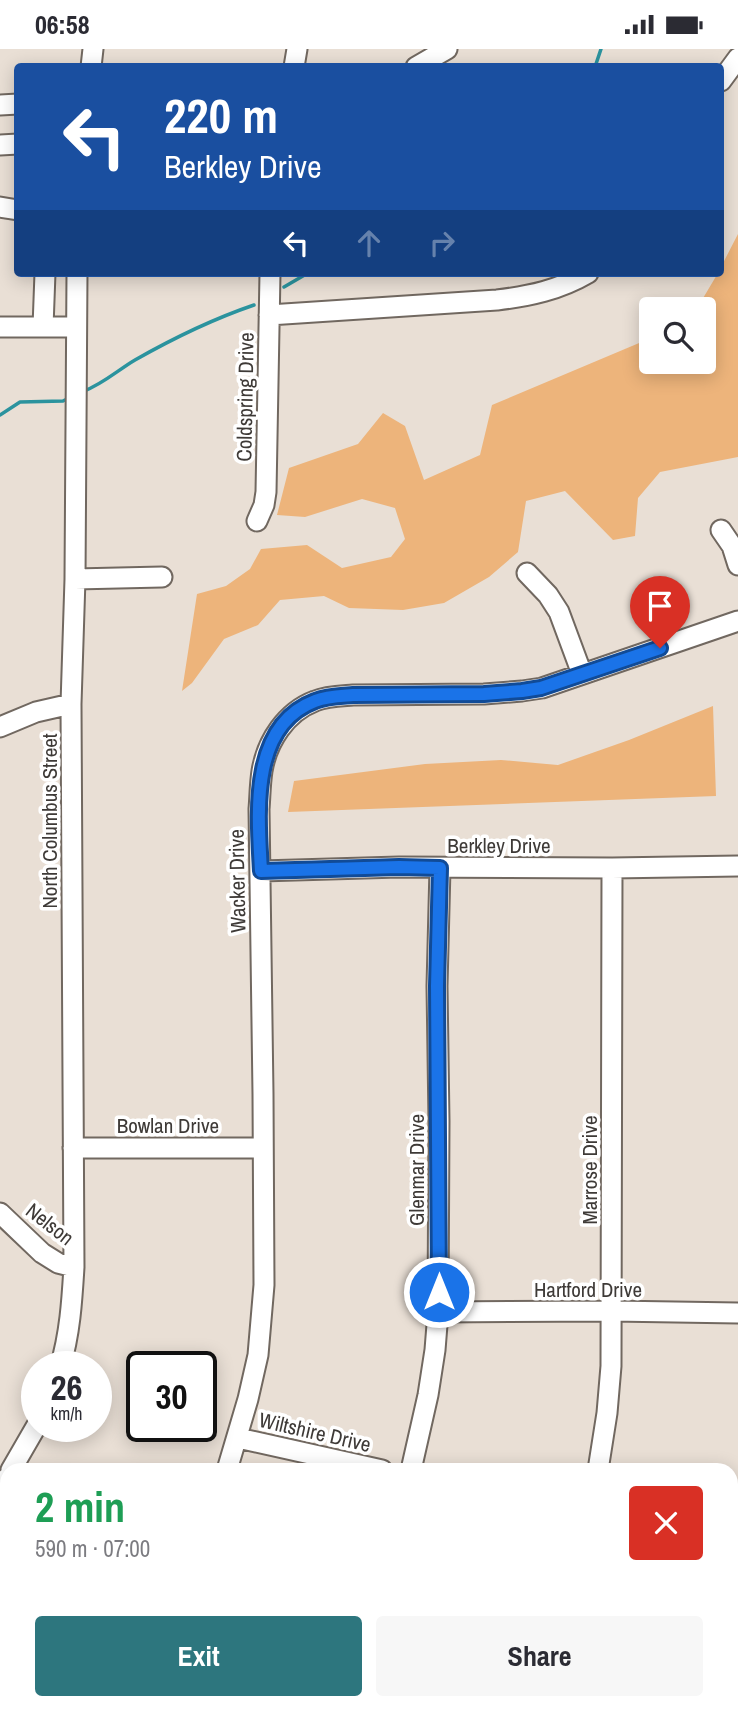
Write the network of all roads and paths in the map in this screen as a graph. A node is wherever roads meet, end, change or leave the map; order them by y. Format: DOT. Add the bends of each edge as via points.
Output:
graph roads {
  1 [pos="447,49"];
  2 [pos="738,58"];
  3 [pos="423,63"];
  4 [pos="724,77"];
  5 [pos="45,277"];
  6 [pos="78,277"];
  7 [pos="270,277"];
  8 [pos="580,277"];
  9 [pos="269,315"];
  10 [pos="0,327"];
  11 [pos="43,327"];
  12 [pos="76,327"];
  13 [pos="257,521"];
  14 [pos="721,530"];
  15 [pos="738,565"];
  16 [pos="527,573"];
  17 [pos="162,577"];
  18 [pos="75,579"];
  19 [pos="738,621"];
  20 [pos="582,674"];
  21 [pos="71,704"];
  22 [pos="0,727"];
  23 [pos="738,866"];
  24 [pos="440,868"];
  25 [pos="612,868"];
  26 [pos="261,871"];
  27 [pos="73,1148"];
  28 [pos="263,1148"];
  29 [pos="0,1213"];
  30 [pos="74,1267"];
  31 [pos="612,1311"];
  32 [pos="438,1312"];
  33 [pos="738,1313"];
  34 [pos="64,1351"];
  35 [pos="238,1437"];
  36 [pos="27,1442"];
  37 [pos="15,1463"];
  38 [pos="229,1463"];
  39 [pos="351,1463"];
  40 [pos="413,1463"];
  41 [pos="599,1463"];
  1 -- 3 [label="street"];
  2 -- 4 [label="street"];
  5 -- 11 [label="street"];
  6 -- 12 [label="street, North Columbus Street"];
  7 -- 9 [label="street, Coldspring Drive"];
  8 -- 9 [label="street" via="531,296"];
  9 -- 13 [label="street, Coldspring Drive" via="266,492"];
  10 -- 11 [label="street"];
  11 -- 12 [label="street"];
  12 -- 18 [label="street, North Columbus Street"];
  14 -- 15 [label="street"];
  16 -- 20 [label="street" via="559,612"];
  17 -- 18 [label="street"];
  18 -- 21 [label="street, North Columbus Street"];
  19 -- 20 [label="street, Wacker Drive"];
  20 -- 26 [label="street, Wacker Drive" via="522,691 334,697 299,709 275,737 262,772"];
  21 -- 22 [label="street"];
  21 -- 27 [label="street, North Columbus Street"];
  23 -- 25 [label="street, Berkley Drive"];
  24 -- 25 [label="street, Berkley Drive"];
  24 -- 26 [label="street, Berkley Drive"];
  24 -- 32 [label="street, Glenmar Drive"];
  25 -- 31 [label="street, Marrose Drive"];
  26 -- 28 [label="street, Wacker Drive"];
  27 -- 28 [label="street, Bowlan Drive"];
  27 -- 30 [label="street, North Columbus Street"];
  28 -- 35 [label="street, Wacker Drive" via="262,1323"];
  29 -- 30 [label="street, Nelson" via="42,1253"];
  30 -- 34 [label="street, North Columbus Street"];
  31 -- 32 [label="street, Hartford Drive"];
  31 -- 33 [label="street, Hartford Drive"];
  31 -- 41 [label="street, Marrose Drive" via="611,1366"];
  32 -- 40 [label="street, Glenmar Drive" via="428,1395"];
  35 -- 38 [label="street, Wacker Drive"];
  35 -- 39 [label="street, Wiltshire Drive"];
  36 -- 37 [label="street"];
}
